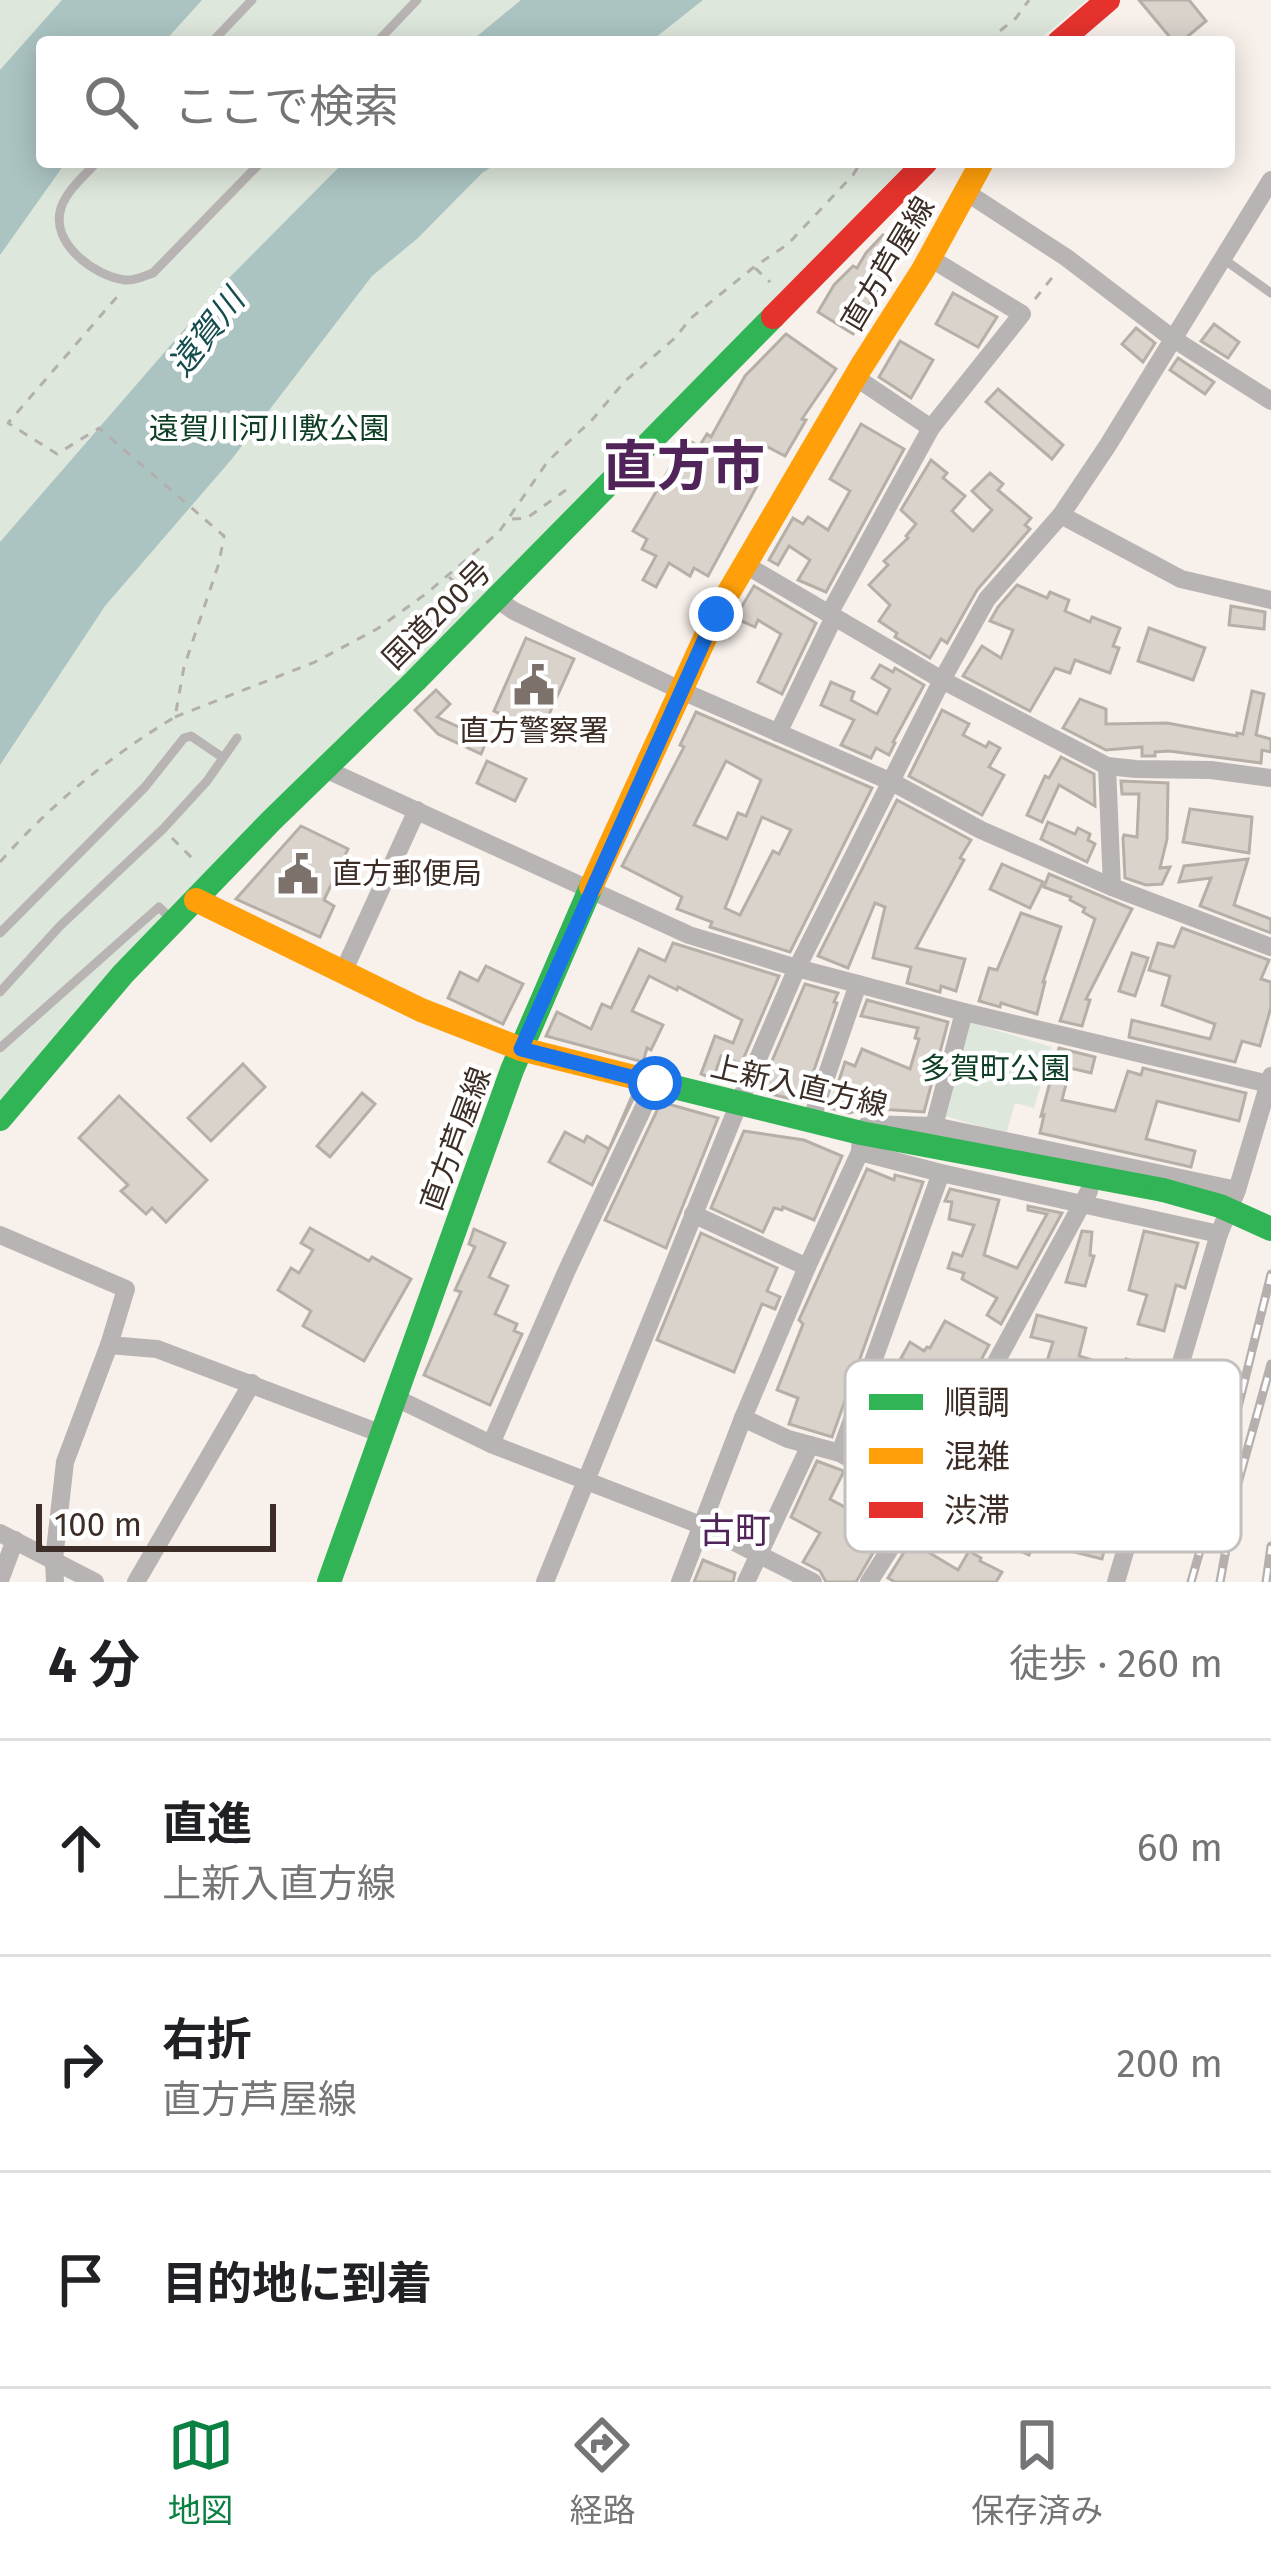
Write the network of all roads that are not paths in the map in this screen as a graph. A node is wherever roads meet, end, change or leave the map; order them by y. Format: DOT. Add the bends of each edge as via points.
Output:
graph roads {
  1 [pos="252,0"];
  2 [pos="417,0"];
  3 [pos="1108,0"];
  4 [pos="218,36"];
  5 [pos="383,36"];
  6 [pos="1066,36"];
  7 [pos="91,168"];
  8 [pos="255,168"];
  9 [pos="920,168"];
  10 [pos="979,168"];
  11 [pos="1271,180"];
  12 [pos="965,192"];
  13 [pos="930,258"];
  14 [pos="1222,258"];
  15 [pos="1271,293"];
  16 [pos="1172,338"];
  17 [pos="855,377"];
  18 [pos="1271,400"];
  19 [pos="932,428"];
  20 [pos="1060,515"];
  21 [pos="744,563"];
  22 [pos="495,598"];
  23 [pos="1271,600"];
  24 [pos="831,615"];
  25 [pos="943,680"];
  26 [pos="682,691"];
  27 [pos="778,733"];
  28 [pos="237,738"];
  29 [pos="222,757"];
  30 [pos="1107,766"];
  31 [pos="323,768"];
  32 [pos="1271,778"];
  33 [pos="892,782"];
  34 [pos="417,810"];
  35 [pos="1112,887"];
  36 [pos="591,888"];
  37 [pos="196,900"];
  38 [pos="175,922"];
  39 [pos="0,934"];
  40 [pos="1271,947"];
  41 [pos="796,968"];
  42 [pos="344,970"];
  43 [pos="857,984"];
  44 [pos="0,992"];
  45 [pos="964,1012"];
  46 [pos="0,1048"];
  47 [pos="521,1049"];
  48 [pos="1270,1080"];
  49 [pos="655,1083"];
  50 [pos="739,1103"];
  51 [pos="0,1119"];
  52 [pos="811,1120"];
  53 [pos="934,1126"];
  54 [pos="860,1142"];
  55 [pos="941,1173"];
  56 [pos="1237,1190"];
  57 [pos="1087,1197"];
  58 [pos="694,1214"];
  59 [pos="1271,1229"];
  60 [pos="1219,1234"];
  61 [pos="0,1235"];
  62 [pos="807,1267"];
  63 [pos="109,1345"];
  64 [pos="874,1360"];
  65 [pos="998,1360"];
  66 [pos="1182,1360"];
  67 [pos="252,1382"];
  68 [pos="396,1398"];
  69 [pos="743,1418"];
  70 [pos="382,1434"];
  71 [pos="845,1440"];
  72 [pos="491,1444"];
  73 [pos="810,1445"];
  74 [pos="840,1454"];
  75 [pos="845,1457"];
  76 [pos="585,1480"];
  77 [pos="703,1526"];
  78 [pos="7,1536"];
  79 [pos="888,1552"];
  80 [pos="1125,1552"];
  81 [pos="758,1555"];
  82 [pos="54,1558"];
  83 [pos="0,1580"];
  84 [pos="55,1582"];
  85 [pos="95,1582"];
  86 [pos="136,1582"];
  87 [pos="329,1582"];
  88 [pos="545,1582"];
  89 [pos="680,1582"];
  90 [pos="746,1582"];
  91 [pos="813,1582"];
  92 [pos="869,1582"];
  93 [pos="1116,1582"];
  1 -- 4 [label="lane"];
  2 -- 5 [label="lane"];
  3 -- 6 [label="main road"];
  7 -- 8 [label="lane" via="61,207 59,230 102,274 131,281 153,273"];
  9 -- 22 [label="main road, 国道200号"];
  10 -- 12 [label="main road, 直方芦屋線"];
  11 -- 14 [label="street"];
  12 -- 13 [label="main road, 直方芦屋線"];
  12 -- 16 [label="street"];
  13 -- 17 [label="main road, 直方芦屋線"];
  13 -- 19 [label="street" via="1022,314"];
  14 -- 15 [label="lane"];
  14 -- 16 [label="street"];
  16 -- 18 [label="street"];
  16 -- 20 [label="street"];
  17 -- 19 [label="street"];
  17 -- 21 [label="main road, 直方芦屋線"];
  19 -- 24 [label="street"];
  20 -- 23 [label="street" via="1181,579"];
  20 -- 25 [label="street" via="988,598"];
  21 -- 24 [label="street"];
  21 -- 26 [label="main road, 直方芦屋線"];
  22 -- 26 [label="street"];
  22 -- 31 [label="main road, 国道200号"];
  24 -- 25 [label="street"];
  24 -- 27 [label="street"];
  25 -- 30 [label="street"];
  25 -- 33 [label="street"];
  26 -- 27 [label="street"];
  26 -- 36 [label="main road, 直方芦屋線"];
  27 -- 33 [label="street"];
  28 -- 29 [label="lane"];
  29 -- 39 [label="lane" via="184,738"];
  29 -- 44 [label="lane" via="163,829"];
  30 -- 32 [label="street"];
  30 -- 35 [label="street"];
  31 -- 34 [label="street"];
  31 -- 37 [label="main road, 国道200号"];
  33 -- 35 [label="street"];
  33 -- 41 [label="street"];
  34 -- 36 [label="street"];
  34 -- 42 [label="street"];
  35 -- 40 [label="street"];
  36 -- 41 [label="street" via="688,935"];
  36 -- 47 [label="main road, 直方芦屋線"];
  37 -- 38 [label="main road, 国道200号"];
  37 -- 42 [label="main road, 上新入直方線"];
  38 -- 46 [label="lane" via="159,908"];
  38 -- 51 [label="main road, 国道200号"];
  41 -- 43 [label="street"];
  41 -- 50 [label="street"];
  42 -- 47 [label="main road, 上新入直方線"];
  43 -- 45 [label="street"];
  43 -- 52 [label="street"];
  45 -- 48 [label="street"];
  45 -- 53 [label="street"];
  47 -- 49 [label="main road, 上新入直方線"];
  47 -- 68 [label="main road, 直方芦屋線"];
  48 -- 56 [label="street"];
  49 -- 50 [label="main road, 上新入直方線"];
  49 -- 72 [label="street"];
  50 -- 52 [label="main road, 上新入直方線"];
  50 -- 58 [label="street"];
  52 -- 54 [label="main road, 上新入直方線"];
  53 -- 54 [label="street" via="868,1124"];
  53 -- 56 [label="street"];
  54 -- 55 [label="street"];
  54 -- 59 [label="main road, 上新入直方線, bridge" via="1163,1190"];
  54 -- 62 [label="street"];
  55 -- 57 [label="street"];
  55 -- 64 [label="street"];
  56 -- 60 [label="street"];
  57 -- 60 [label="street"];
  57 -- 65 [label="street"];
  58 -- 62 [label="street"];
  58 -- 76 [label="street"];
  60 -- 66 [label="street"];
  61 -- 63 [label="street" via="126,1289"];
  62 -- 69 [label="street"];
  63 -- 67 [label="street" via="158,1349"];
  63 -- 82 [label="street" via="65,1462"];
  67 -- 70 [label="street"];
  67 -- 86 [label="street"];
  68 -- 70 [label="main road, 直方芦屋線"];
  68 -- 72 [label="street"];
  69 -- 73 [label="street"];
  69 -- 77 [label="street"];
  70 -- 87 [label="main road, 直方芦屋線"];
  71 -- 74 [label="street"];
  72 -- 76 [label="street"];
  73 -- 74 [label="street"];
  73 -- 81 [label="street"];
  74 -- 75 [label="street"];
  76 -- 77 [label="street"];
  76 -- 88 [label="street"];
  77 -- 81 [label="street"];
  77 -- 89 [label="street"];
  78 -- 82 [label="street"];
  78 -- 83 [label="street"];
  79 -- 92 [label="street"];
  80 -- 93 [label="street"];
  81 -- 90 [label="street"];
  81 -- 91 [label="street"];
  82 -- 84 [label="street"];
  82 -- 85 [label="street"];
}
